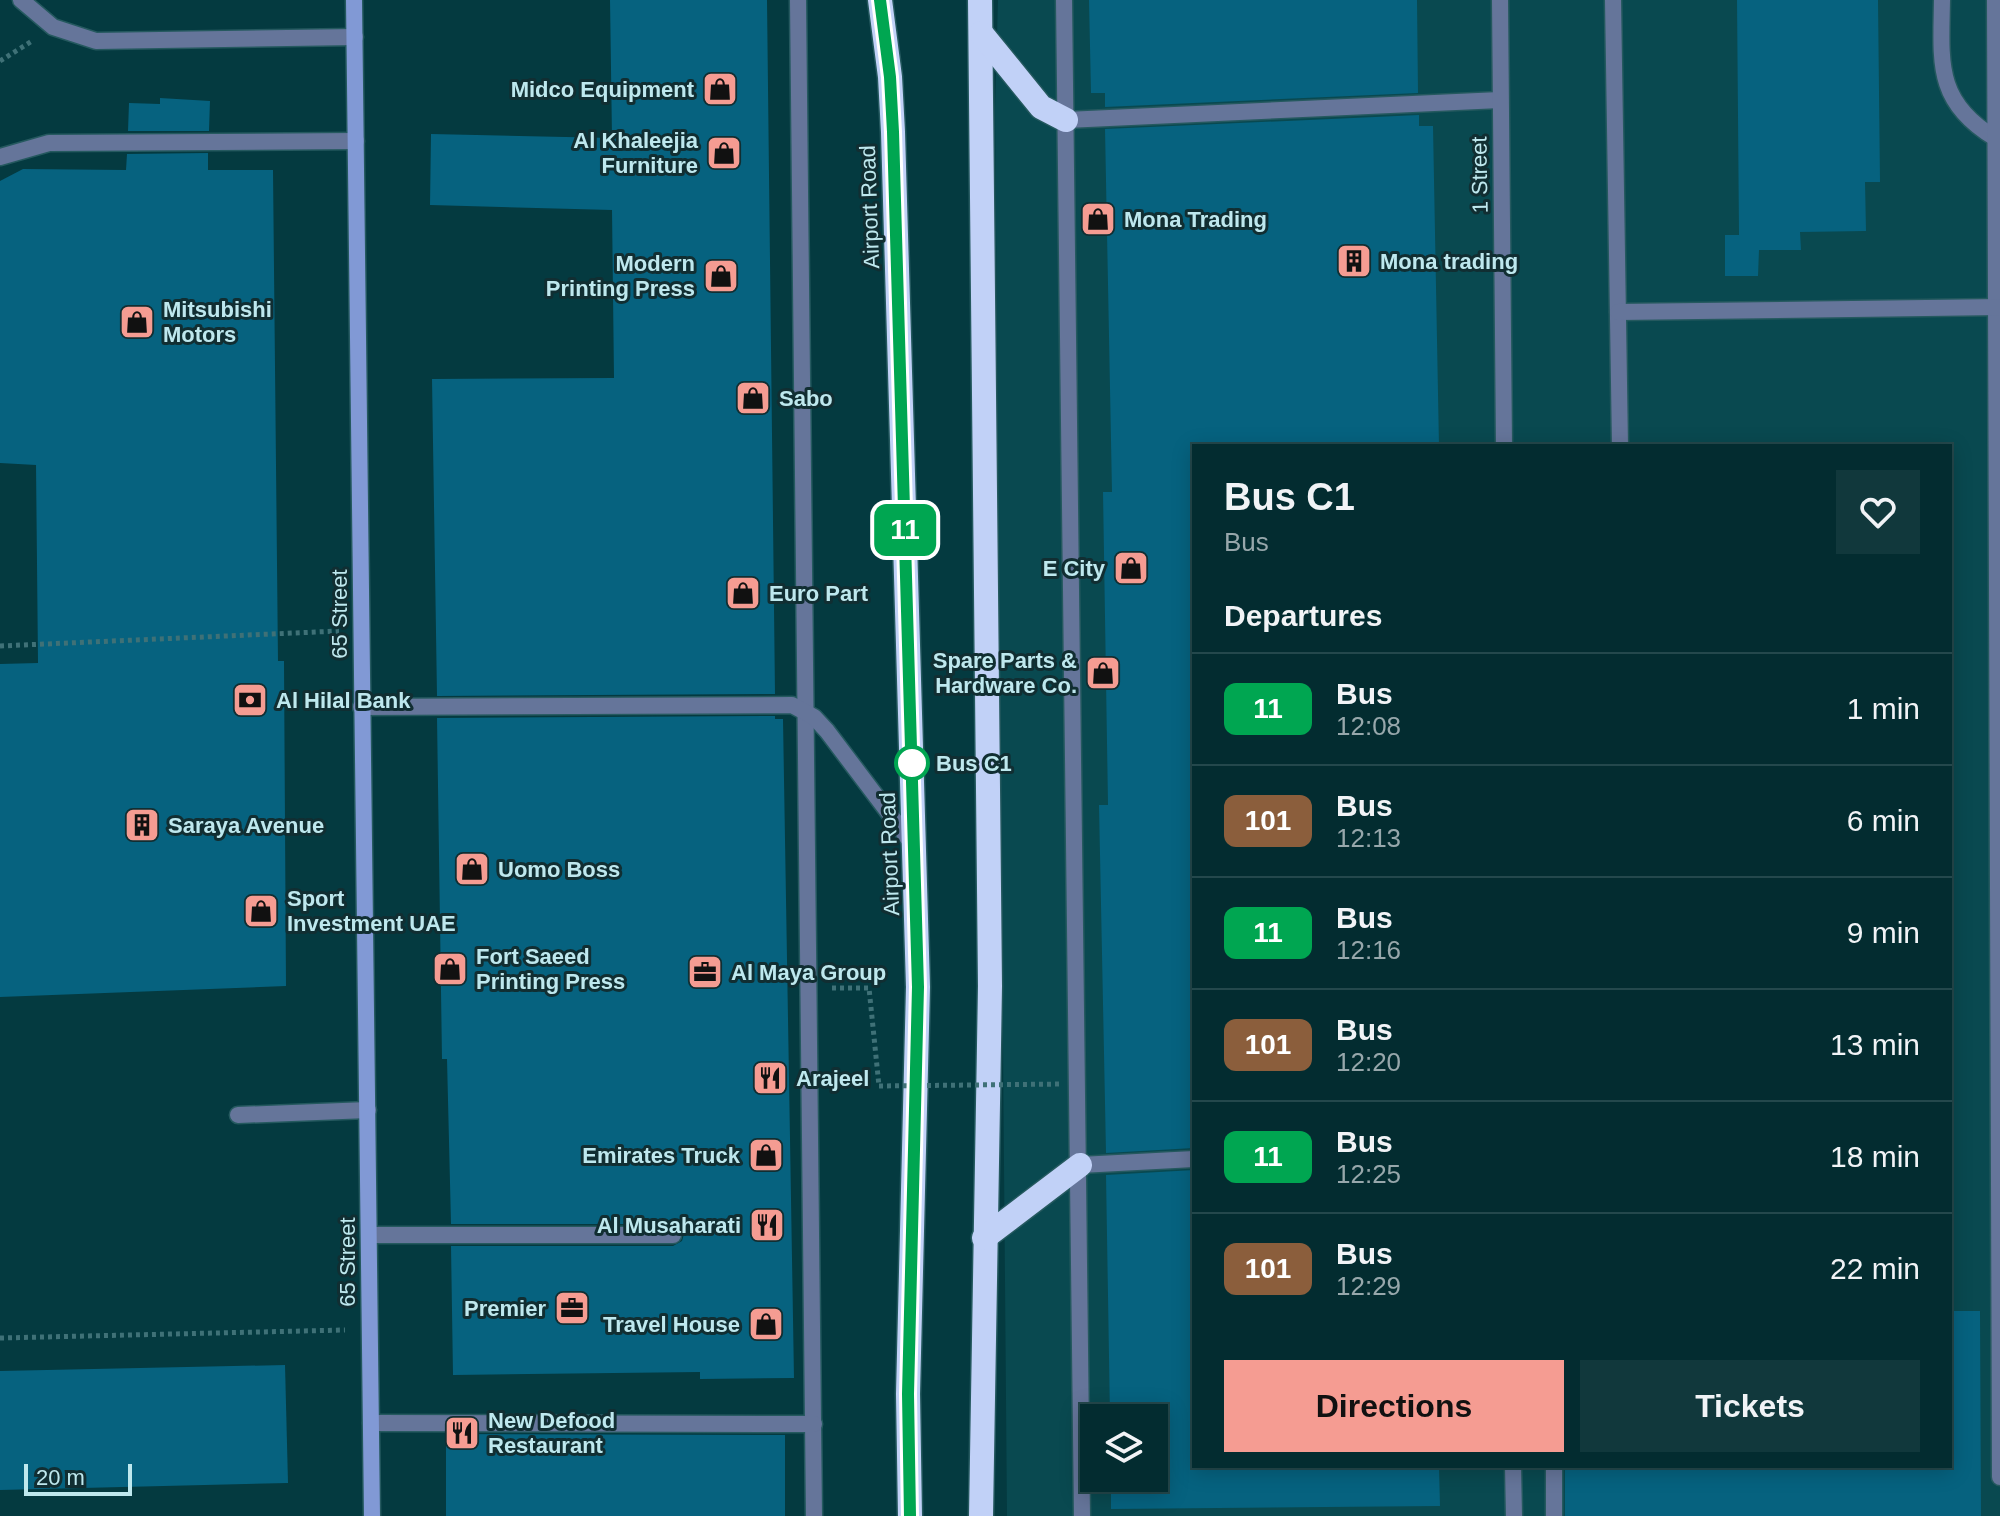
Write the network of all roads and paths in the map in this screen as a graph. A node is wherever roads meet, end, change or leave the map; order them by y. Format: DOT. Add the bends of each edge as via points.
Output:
graph roads {
  1 [pos="21,0"];
  2 [pos="354,0"];
  3 [pos="798,0"];
  4 [pos="880,0"];
  5 [pos="891,0"];
  6 [pos="980,0"];
  7 [pos="1064,0"];
  8 [pos="1500,0"];
  9 [pos="1613,0"];
  10 [pos="1942,0"];
  11 [pos="1995,0"];
  12 [pos="884,26"];
  13 [pos="53,27"];
  14 [pos="981,33"];
  15 [pos="355,37"];
  16 [pos="0,61"];
  17 [pos="1500,100"];
  18 [pos="1066,120"];
  19 [pos="1995,138"];
  20 [pos="356,141"];
  21 [pos="0,157"];
  22 [pos="1997,193"];
  23 [pos="1998,307"];
  24 [pos="1618,312"];
  25 [pos="1997,438"];
  26 [pos="1504,444"];
  27 [pos="1620,444"];
  28 [pos="361,630"];
  29 [pos="0,646"];
  30 [pos="361,707"];
  31 [pos="804,710"];
  32 [pos="915,848"];
  33 [pos="808,988"];
  34 [pos="1063,1084"];
  35 [pos="368,1110"];
  36 [pos="238,1115"];
  37 [pos="1192,1159"];
  38 [pos="1080,1165"];
  39 [pos="369,1235"];
  40 [pos="673,1235"];
  41 [pos="984,1238"];
  42 [pos="370,1329"];
  43 [pos="0,1338"];
  44 [pos="371,1423"];
  45 [pos="814,1424"];
  46 [pos="1513,1468"];
  47 [pos="1554,1468"];
  48 [pos="2000,1477"];
  49 [pos="372,1516"];
  50 [pos="814,1516"];
  51 [pos="910,1516"];
  52 [pos="981,1516"];
  53 [pos="1082,1516"];
  54 [pos="1514,1516"];
  55 [pos="1554,1516"];
  1 -- 13 [label="street"];
  2 -- 15 [label="street, 65 Street"];
  3 -- 31 [label="street"];
  4 -- 12 [label="highway, Airport Road"];
  5 -- 12 [label="highway"];
  6 -- 14 [label="highway"];
  7 -- 18 [label="street"];
  8 -- 17 [label="street, 1 Street"];
  9 -- 24 [label="street"];
  10 -- 19 [label="street" via="1943,79 1954,104 1973,125"];
  11 -- 19 [label="street"];
  12 -- 32 [label="highway, Airport Road" via="893,132"];
  13 -- 15 [label="street" via="74,36 118,42"];
  13 -- 16 [label="path"];
  14 -- 18 [label="highway" via="1041,107"];
  14 -- 41 [label="highway" via="990,986"];
  15 -- 20 [label="street, 65 Street"];
  17 -- 18 [label="street"];
  17 -- 26 [label="street, 1 Street"];
  18 -- 38 [label="street"];
  19 -- 22 [label="street"];
  20 -- 21 [label="street" via="49,143"];
  20 -- 28 [label="street, 65 Street"];
  22 -- 23 [label="street"];
  23 -- 24 [label="street"];
  23 -- 25 [label="street"];
  24 -- 27 [label="street"];
  25 -- 48 [label="street"];
  28 -- 29 [label="path"];
  28 -- 30 [label="street, 65 Street"];
  30 -- 31 [label="street" via="777,703"];
  30 -- 35 [label="street, 65 Street"];
  31 -- 32 [label="street" via="827,731"];
  31 -- 33 [label="street"];
  32 -- 51 [label="highway, Airport Road" via="918,987"];
  33 -- 34 [label="path, bridge" via="869,988 879,1086"];
  33 -- 45 [label="street"];
  35 -- 36 [label="street"];
  35 -- 39 [label="street, 65 Street"];
  37 -- 38 [label="street"];
  38 -- 41 [label="highway"];
  38 -- 53 [label="street"];
  39 -- 40 [label="street"];
  39 -- 42 [label="street, 65 Street"];
  41 -- 52 [label="highway"];
  42 -- 43 [label="path"];
  42 -- 44 [label="street, 65 Street"];
  44 -- 45 [label="street"];
  44 -- 49 [label="street, 65 Street"];
  45 -- 50 [label="street"];
  46 -- 54 [label="street"];
  47 -- 55 [label="street"];
}
